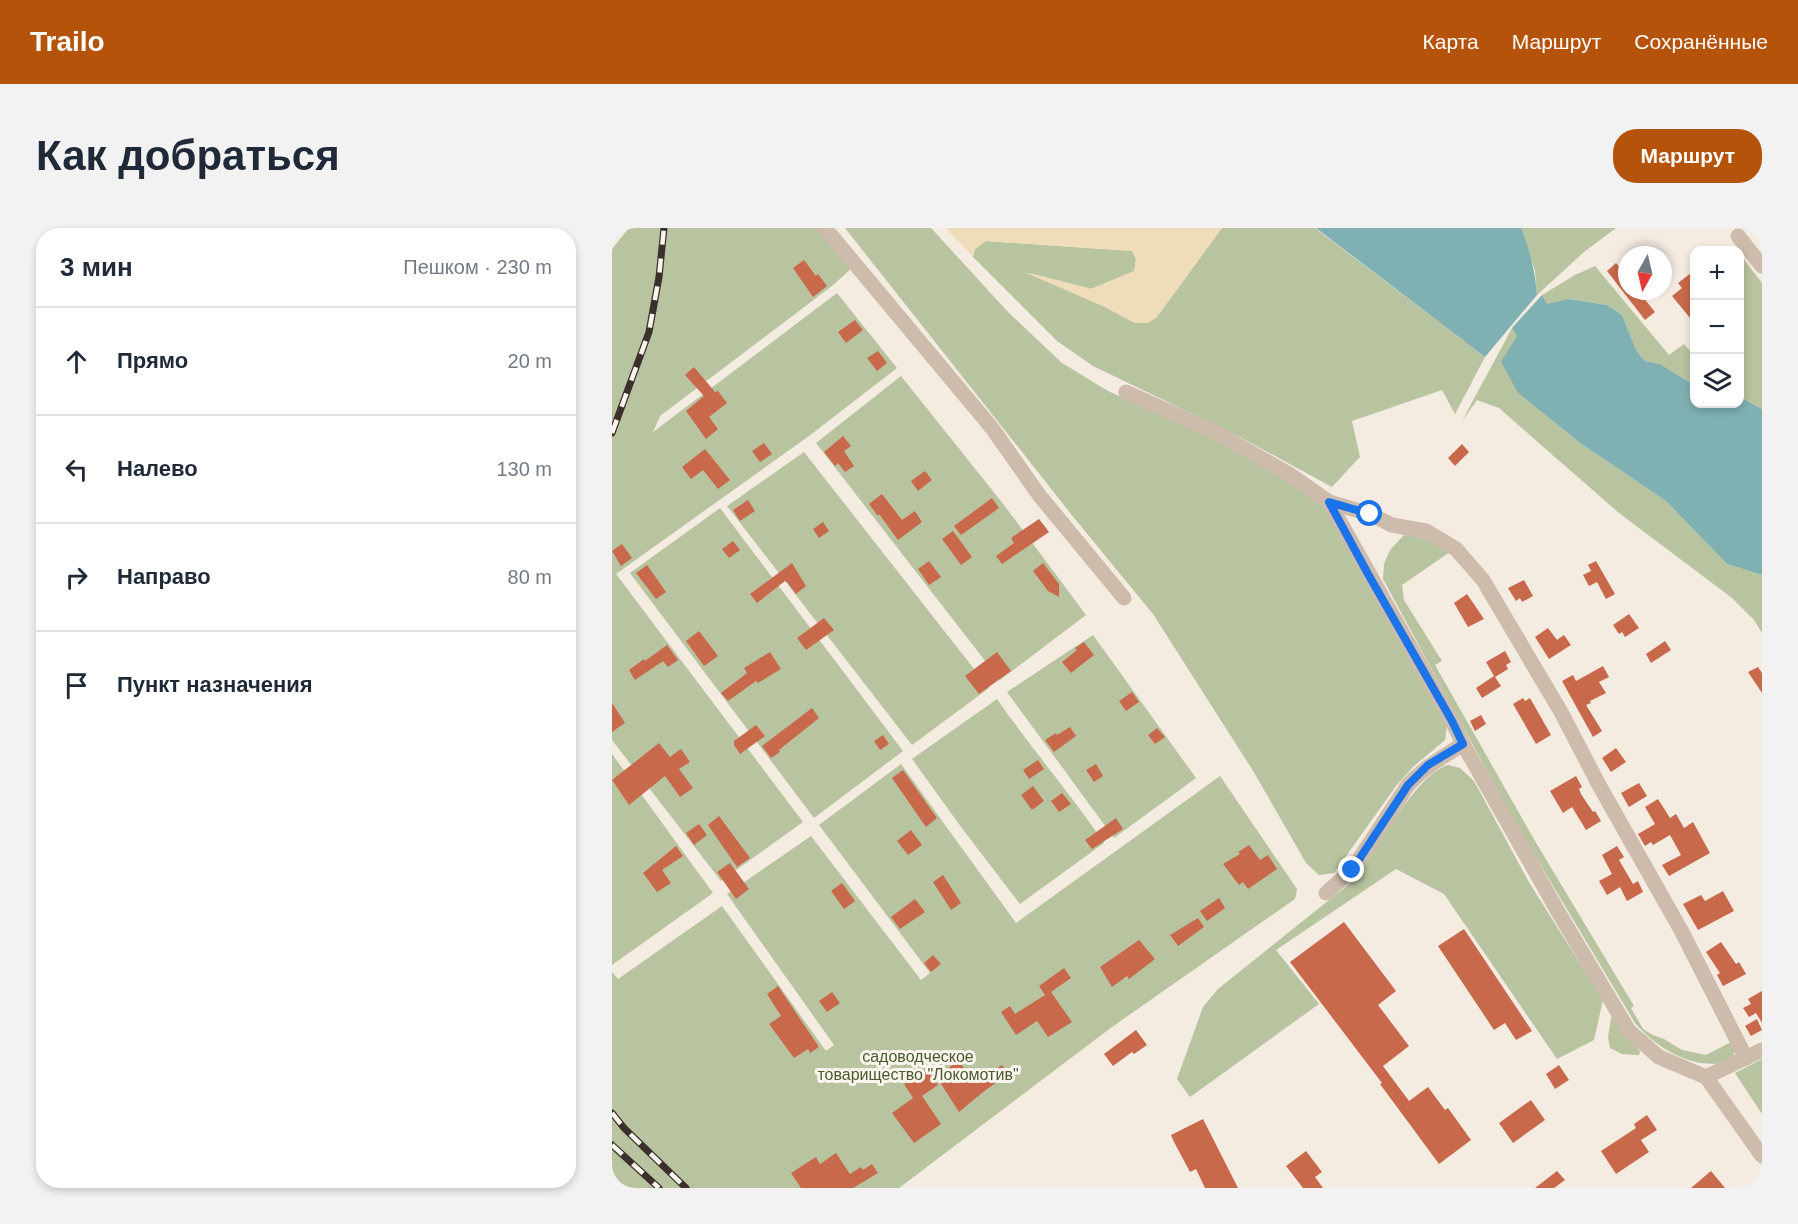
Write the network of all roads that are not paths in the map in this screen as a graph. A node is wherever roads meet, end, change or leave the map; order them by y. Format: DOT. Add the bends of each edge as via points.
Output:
graph roads {
  1 [pos="825,228"];
  2 [pos="1738,236"];
  3 [pos="1762,266"];
  4 [pos="1126,392"];
  5 [pos="1329,502"];
  6 [pos="1124,598"];
  7 [pos="1463,744"];
  8 [pos="1326,893"];
  9 [pos="1762,1050"];
  10 [pos="1746,1058"];
  11 [pos="1706,1077"];
  12 [pos="1762,1156"];
  1 -- 6 [label="street" via="992,428 1038,495"];
  2 -- 3 [label="street"];
  4 -- 5 [label="street" via="1219,434"];
  5 -- 7 [label="street"];
  5 -- 10 [label="street" via="1392,525 1426,531 1456,549 1483,580 1561,712"];
  7 -- 8 [label="street" via="1428,765 1408,785 1352,870"];
  7 -- 11 [label="street" via="1629,1031 1659,1057"];
  9 -- 10 [label="street"];
  10 -- 11 [label="street"];
  11 -- 12 [label="street"];
}
